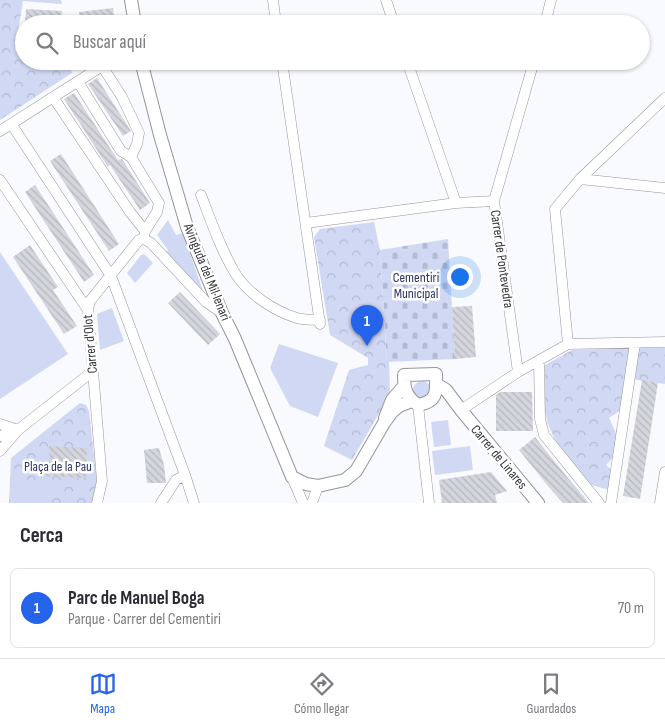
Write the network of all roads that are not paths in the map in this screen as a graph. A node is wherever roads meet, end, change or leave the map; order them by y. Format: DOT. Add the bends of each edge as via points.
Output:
graph roads {
  1 [pos="131,0"];
  2 [pos="273,0"];
  3 [pos="386,0"];
  4 [pos="551,0"];
  5 [pos="134,15"];
  6 [pos="275,15"];
  7 [pos="391,15"];
  8 [pos="547,15"];
  9 [pos="96,70"];
  10 [pos="105,70"];
  11 [pos="143,70"];
  12 [pos="283,70"];
  13 [pos="411,70"];
  14 [pos="531,70"];
  15 [pos="78,82"];
  16 [pos="53,97"];
  17 [pos="665,98"];
  18 [pos="12,125"];
  19 [pos="0,131"];
  20 [pos="131,157"];
  21 [pos="580,179"];
  22 [pos="0,180"];
  23 [pos="665,188"];
  24 [pos="201,195"];
  25 [pos="494,201"];
  26 [pos="456,203"];
  27 [pos="306,224"];
  28 [pos="145,235"];
  29 [pos="111,276"];
  30 [pos="88,310"];
  31 [pos="222,313"];
  32 [pos="665,342"];
  33 [pos="635,343"];
  34 [pos="568,344"];
  35 [pos="539,360"];
  36 [pos="92,368"];
  37 [pos="518,372"];
  38 [pos="436,384"];
  39 [pos="404,386"];
  40 [pos="431,401"];
  41 [pos="415,403"];
  42 [pos="461,410"];
  43 [pos="384,423"];
  44 [pos="0,424"];
  45 [pos="18,430"];
  46 [pos="0,436"];
  47 [pos="0,451"];
  48 [pos="665,472"];
  49 [pos="185,475"];
  50 [pos="292,477"];
  51 [pos="318,486"];
  52 [pos="97,503"];
  53 [pos="161,503"];
  54 [pos="194,503"];
  55 [pos="303,503"];
  56 [pos="312,503"];
  57 [pos="429,503"];
  58 [pos="538,503"];
  59 [pos="599,503"];
  60 [pos="611,503"];
  61 [pos="660,503"];
  1 -- 5 [label="street"];
  2 -- 6 [label="street"];
  3 -- 7 [label="street"];
  4 -- 8 [label="street"];
  9 -- 15 [label="street"];
  10 -- 20 [label="street" via="122,97 138,133 138,144"];
  11 -- 31 [label="street, Avinguda del Mil·lenari" via="187,227"];
  12 -- 27 [label="street"];
  13 -- 26 [label="street"];
  14 -- 25 [label="street, Carrer de Pontevedra"];
  15 -- 16 [label="street"];
  15 -- 20 [label="street" via="121,151"];
  16 -- 18 [label="street"];
  16 -- 28 [label="street"];
  17 -- 21 [label="street"];
  18 -- 19 [label="street"];
  18 -- 29 [label="street"];
  20 -- 28 [label="street" via="159,203"];
  21 -- 23 [label="street"];
  21 -- 34 [label="street" via="555,209"];
  22 -- 30 [label="street, Carrer d'Olot"];
  24 -- 27 [label="street" via="235,273 243,284 275,308 298,318 320,322"];
  25 -- 26 [label="street"];
  25 -- 37 [label="street, Carrer de Pontevedra"];
  26 -- 27 [label="street"];
  28 -- 29 [label="street"];
  28 -- 31 [label="street" via="206,302"];
  29 -- 30 [label="street" via="90,301"];
  29 -- 49 [label="street"];
  30 -- 36 [label="street, Carrer d'Olot"];
  31 -- 50 [label="street, Avinguda del Mil·lenari"];
  32 -- 33 [label="street"];
  33 -- 34 [label="street"];
  33 -- 60 [label="street"];
  34 -- 35 [label="street"];
  35 -- 37 [label="street"];
  35 -- 59 [label="street" via="540,418 544,435"];
  36 -- 45 [label="street" via="88,375"];
  36 -- 52 [label="street, Carrer d'Olot" via="102,481"];
  37 -- 42 [label="street"];
  38 -- 39 [label="street, Carrer de Linares" via="436,374 404,375"];
  38 -- 40 [label="street" via="436,393"];
  38 -- 42 [label="street, Carrer de Linares" via="446,390"];
  39 -- 41 [label="street"];
  39 -- 43 [label="street" via="392,400"];
  40 -- 41 [label="street"];
  40 -- 42 [label="street"];
  41 -- 43 [label="street" via="399,406"];
  41 -- 57 [label="street"];
  42 -- 58 [label="street, Carrer de Linares"];
  43 -- 51 [label="street" via="351,477"];
  44 -- 45 [label="street"];
  45 -- 46 [label="street"];
  45 -- 47 [label="street"];
  48 -- 61 [label="street"];
  49 -- 53 [label="street" via="176,480"];
  49 -- 54 [label="street"];
  50 -- 51 [label="street"];
  50 -- 55 [label="street"];
  51 -- 56 [label="street"];
}
